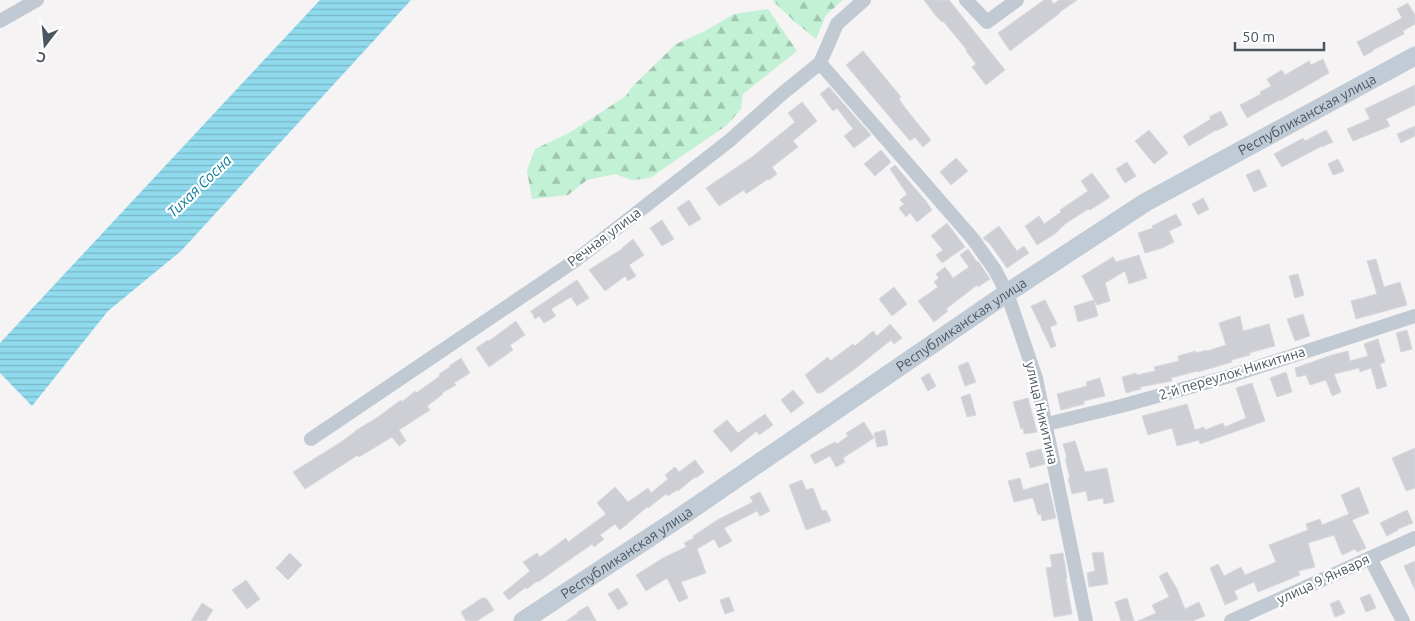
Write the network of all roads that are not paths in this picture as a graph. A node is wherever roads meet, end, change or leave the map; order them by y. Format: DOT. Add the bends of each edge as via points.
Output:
graph roads {
  1 [pos="37,0"];
  2 [pos="864,0"];
  3 [pos="966,0"];
  4 [pos="1017,0"];
  5 [pos="0,21"];
  6 [pos="1415,56"];
  7 [pos="820,63"];
  8 [pos="1006,293"];
  9 [pos="1415,316"];
  10 [pos="1047,424"];
  11 [pos="311,439"];
  12 [pos="1415,538"];
  13 [pos="1370,558"];
  14 [pos="522,621"];
  15 [pos="1086,621"];
  16 [pos="1231,621"];
  17 [pos="1403,621"];
  1 -- 5 [label="street"];
  2 -- 7 [label="street, Речная улица" via="836,24"];
  3 -- 4 [label="street" via="987,22"];
  6 -- 8 [label="street, Республиканская улица" via="1146,202"];
  7 -- 8 [label="street, улица Никитина" via="973,239 995,270"];
  7 -- 11 [label="street, Речная улица" via="729,141 576,260"];
  8 -- 10 [label="street, улица Никитина" via="1036,378"];
  8 -- 14 [label="street, Республиканская улица"];
  9 -- 10 [label="street, 2-й переулок Никитина" via="1230,376"];
  10 -- 15 [label="street, улица Никитина"];
  12 -- 13 [label="street, улица 9 Января"];
  13 -- 16 [label="street, улица 9 Января"];
  13 -- 17 [label="street"];
}
